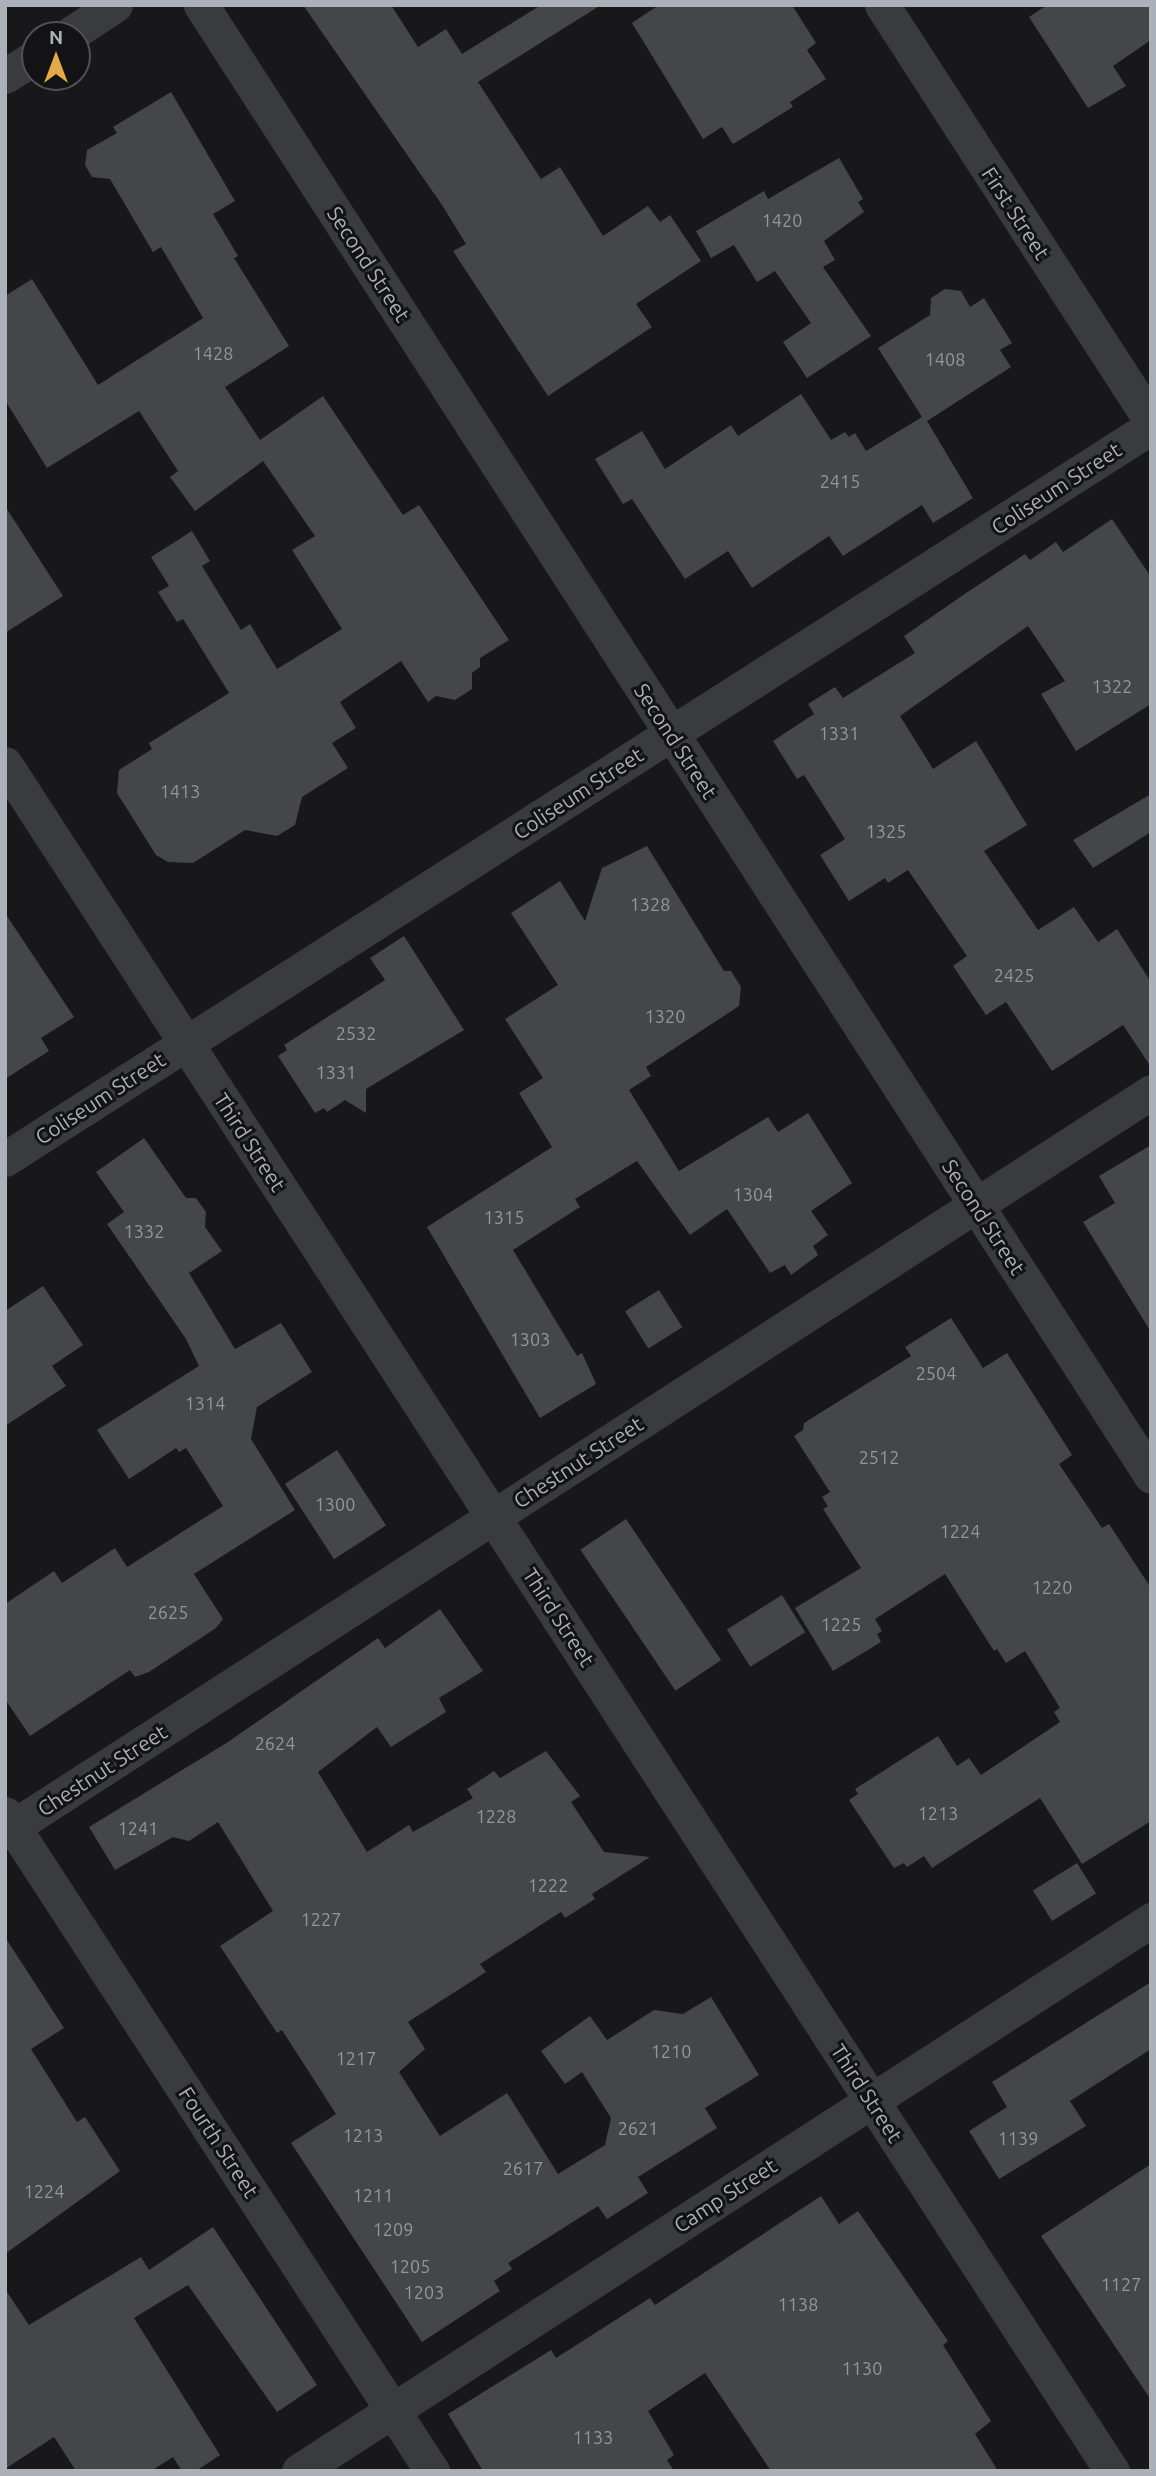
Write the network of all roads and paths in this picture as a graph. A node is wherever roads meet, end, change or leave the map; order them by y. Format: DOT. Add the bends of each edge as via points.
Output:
graph roads {
  1 [pos="115,5"];
  2 [pos="201,5"];
  3 [pos="882,5"];
  4 [pos="90,21"];
  5 [pos="21,66"];
  6 [pos="5,76"];
  7 [pos="1151,421"];
  8 [pos="1151,427"];
  9 [pos="672,733"];
  10 [pos="5,764"];
  11 [pos="186,1043"];
  12 [pos="1151,1092"];
  13 [pos="5,1159"];
  14 [pos="976,1205"];
  15 [pos="1151,1476"];
  16 [pos="494,1517"];
  17 [pos="8,1824"];
  18 [pos="1151,1920"];
  19 [pos="872,2100"];
  20 [pos="393,2410"];
  21 [pos="299,2471"];
  22 [pos="432,2471"];
  23 [pos="1112,2471"];
  1 -- 4 [label="street"];
  2 -- 9 [label="street, Second Street"];
  3 -- 7 [label="street, First Street"];
  5 -- 6 [label="street"];
  8 -- 9 [label="street, Coliseum Street"];
  9 -- 11 [label="street, Coliseum Street"];
  9 -- 14 [label="street, Second Street"];
  10 -- 11 [label="street, Third Street"];
  11 -- 13 [label="street, Coliseum Street"];
  11 -- 16 [label="street, Third Street"];
  12 -- 14 [label="street, Chestnut Street"];
  14 -- 15 [label="street, Second Street"];
  14 -- 16 [label="street, Chestnut Street"];
  16 -- 17 [label="street, Chestnut Street"];
  16 -- 19 [label="street, Third Street"];
  17 -- 20 [label="street, Fourth Street"];
  18 -- 19 [label="street, Camp Street"];
  19 -- 20 [label="street, Camp Street"];
  19 -- 23 [label="street, Third Street"];
  20 -- 21 [label="street, Camp Street"];
  20 -- 22 [label="street, Fourth Street"];
}
